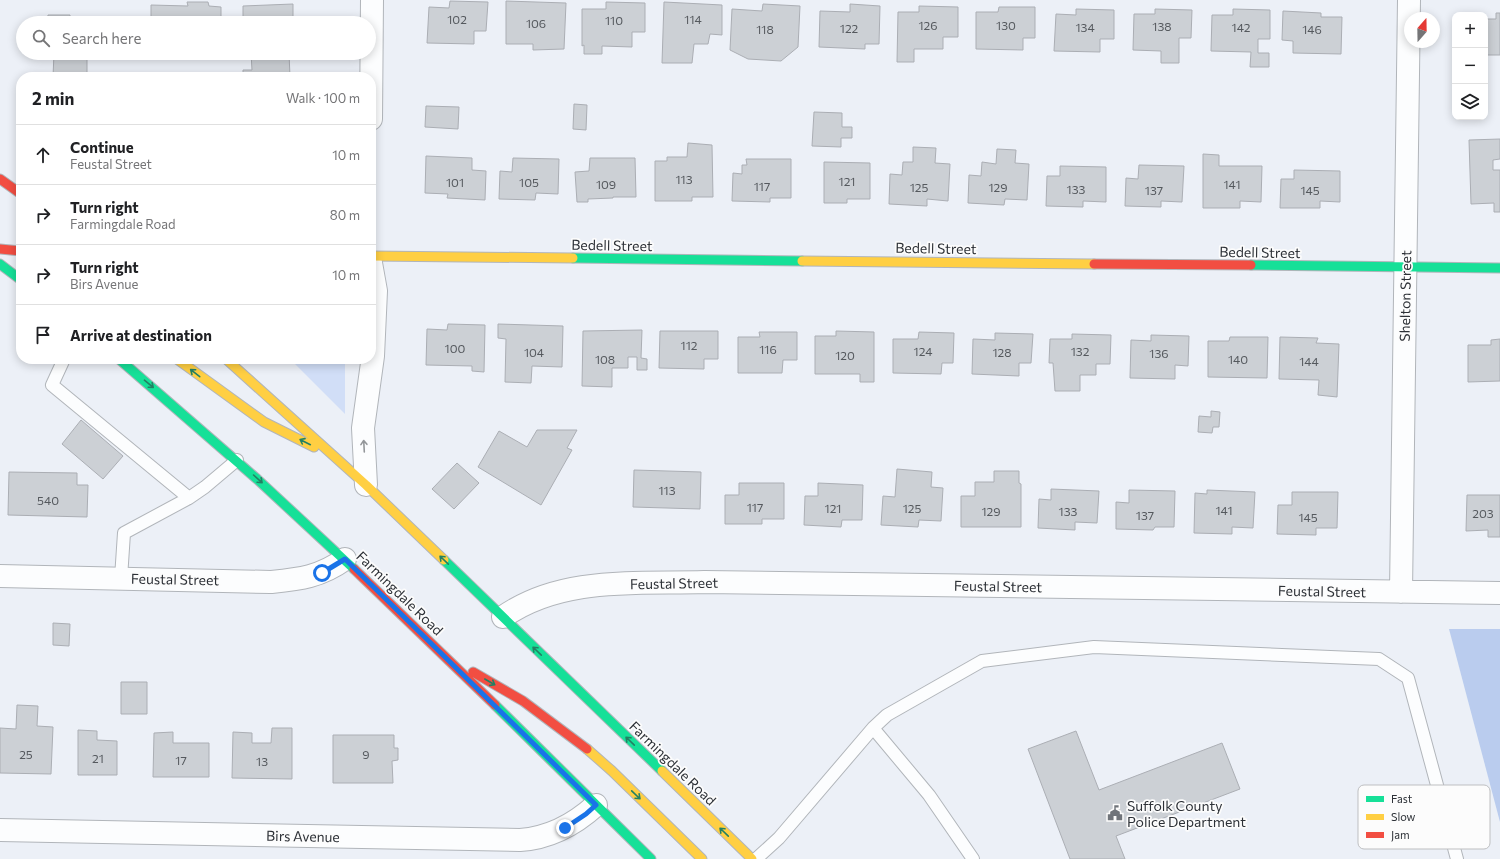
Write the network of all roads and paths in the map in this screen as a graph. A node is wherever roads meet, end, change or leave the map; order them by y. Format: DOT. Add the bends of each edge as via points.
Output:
graph roads {
  1 [pos="372,0"];
  2 [pos="1409,0"];
  3 [pos="372,16"];
  4 [pos="371,60"];
  5 [pos="371,72"];
  6 [pos="0,179"];
  7 [pos="16,190"];
  8 [pos="0,249"];
  9 [pos="16,251"];
  10 [pos="376,256"];
  11 [pos="0,264"];
  12 [pos="1406,267"];
  13 [pos="1500,268"];
  14 [pos="16,276"];
  15 [pos="62,364"];
  16 [pos="125,364"];
  17 [pos="184,364"];
  18 [pos="232,364"];
  19 [pos="373,364"];
  20 [pos="237,460"];
  21 [pos="340,460"];
  22 [pos="366,485"];
  23 [pos="188,498"];
  24 [pos="345,559"];
  25 [pos="0,576"];
  26 [pos="121,578"];
  27 [pos="1401,592"];
  28 [pos="1500,594"];
  29 [pos="503,617"];
  30 [pos="444,655"];
  31 [pos="873,728"];
  32 [pos="1437,785"];
  33 [pos="596,805"];
  34 [pos="0,830"];
  35 [pos="1454,849"];
  36 [pos="651,859"];
  37 [pos="702,859"];
  38 [pos="752,859"];
  39 [pos="756,859"];
  40 [pos="973,859"];
  41 [pos="1457,859"];
  1 -- 3 [label="street"];
  2 -- 12 [label="street, Shelton Street"];
  4 -- 5 [label="street"];
  6 -- 7 [label="main road"];
  8 -- 9 [label="main road"];
  10 -- 12 [label="main road, Bedell Street"];
  11 -- 14 [label="main road"];
  12 -- 13 [label="main road, Bedell Street"];
  12 -- 27 [label="street, Shelton Street"];
  15 -- 23 [label="lane" via="52,385"];
  16 -- 20 [label="main road, Farmingdale Road, one-way"];
  21 -- 17 [label="main road, one-way" via="264,422"];
  18 -- 21 [label="main road, Farmingdale Road"];
  22 -- 19 [label="street, one-way" via="363,428"];
  20 -- 23 [label="lane"];
  20 -- 24 [label="main road, Farmingdale Road, one-way"];
  21 -- 22 [label="main road, Farmingdale Road"];
  29 -- 22 [label="main road, Farmingdale Road, one-way"];
  23 -- 26 [label="lane" via="124,533"];
  24 -- 26 [label="street, Feustal Street" via="333,568 316,575 271,582"];
  24 -- 30 [label="main road, Farmingdale Road"];
  25 -- 26 [label="street, Feustal Street"];
  27 -- 28 [label="street, Feustal Street"];
  27 -- 29 [label="street, Feustal Street" via="704,582 590,585 536,598"];
  38 -- 29 [label="main road, Farmingdale Road, one-way"];
  30 -- 33 [label="main road, Farmingdale Road"];
  30 -- 37 [label="main road, one-way" via="523,701 573,737 612,771"];
  31 -- 32 [label="lane" via="887,715 982,661 1094,647 1379,659 1408,678"];
  31 -- 39 [label="lane" via="779,838"];
  31 -- 40 [label="lane" via="929,795"];
  33 -- 34 [label="street, Birs Avenue" via="558,831 534,839 520,840"];
  33 -- 36 [label="main road, Farmingdale Road"];
  35 -- 41 [label="lane"];
}
